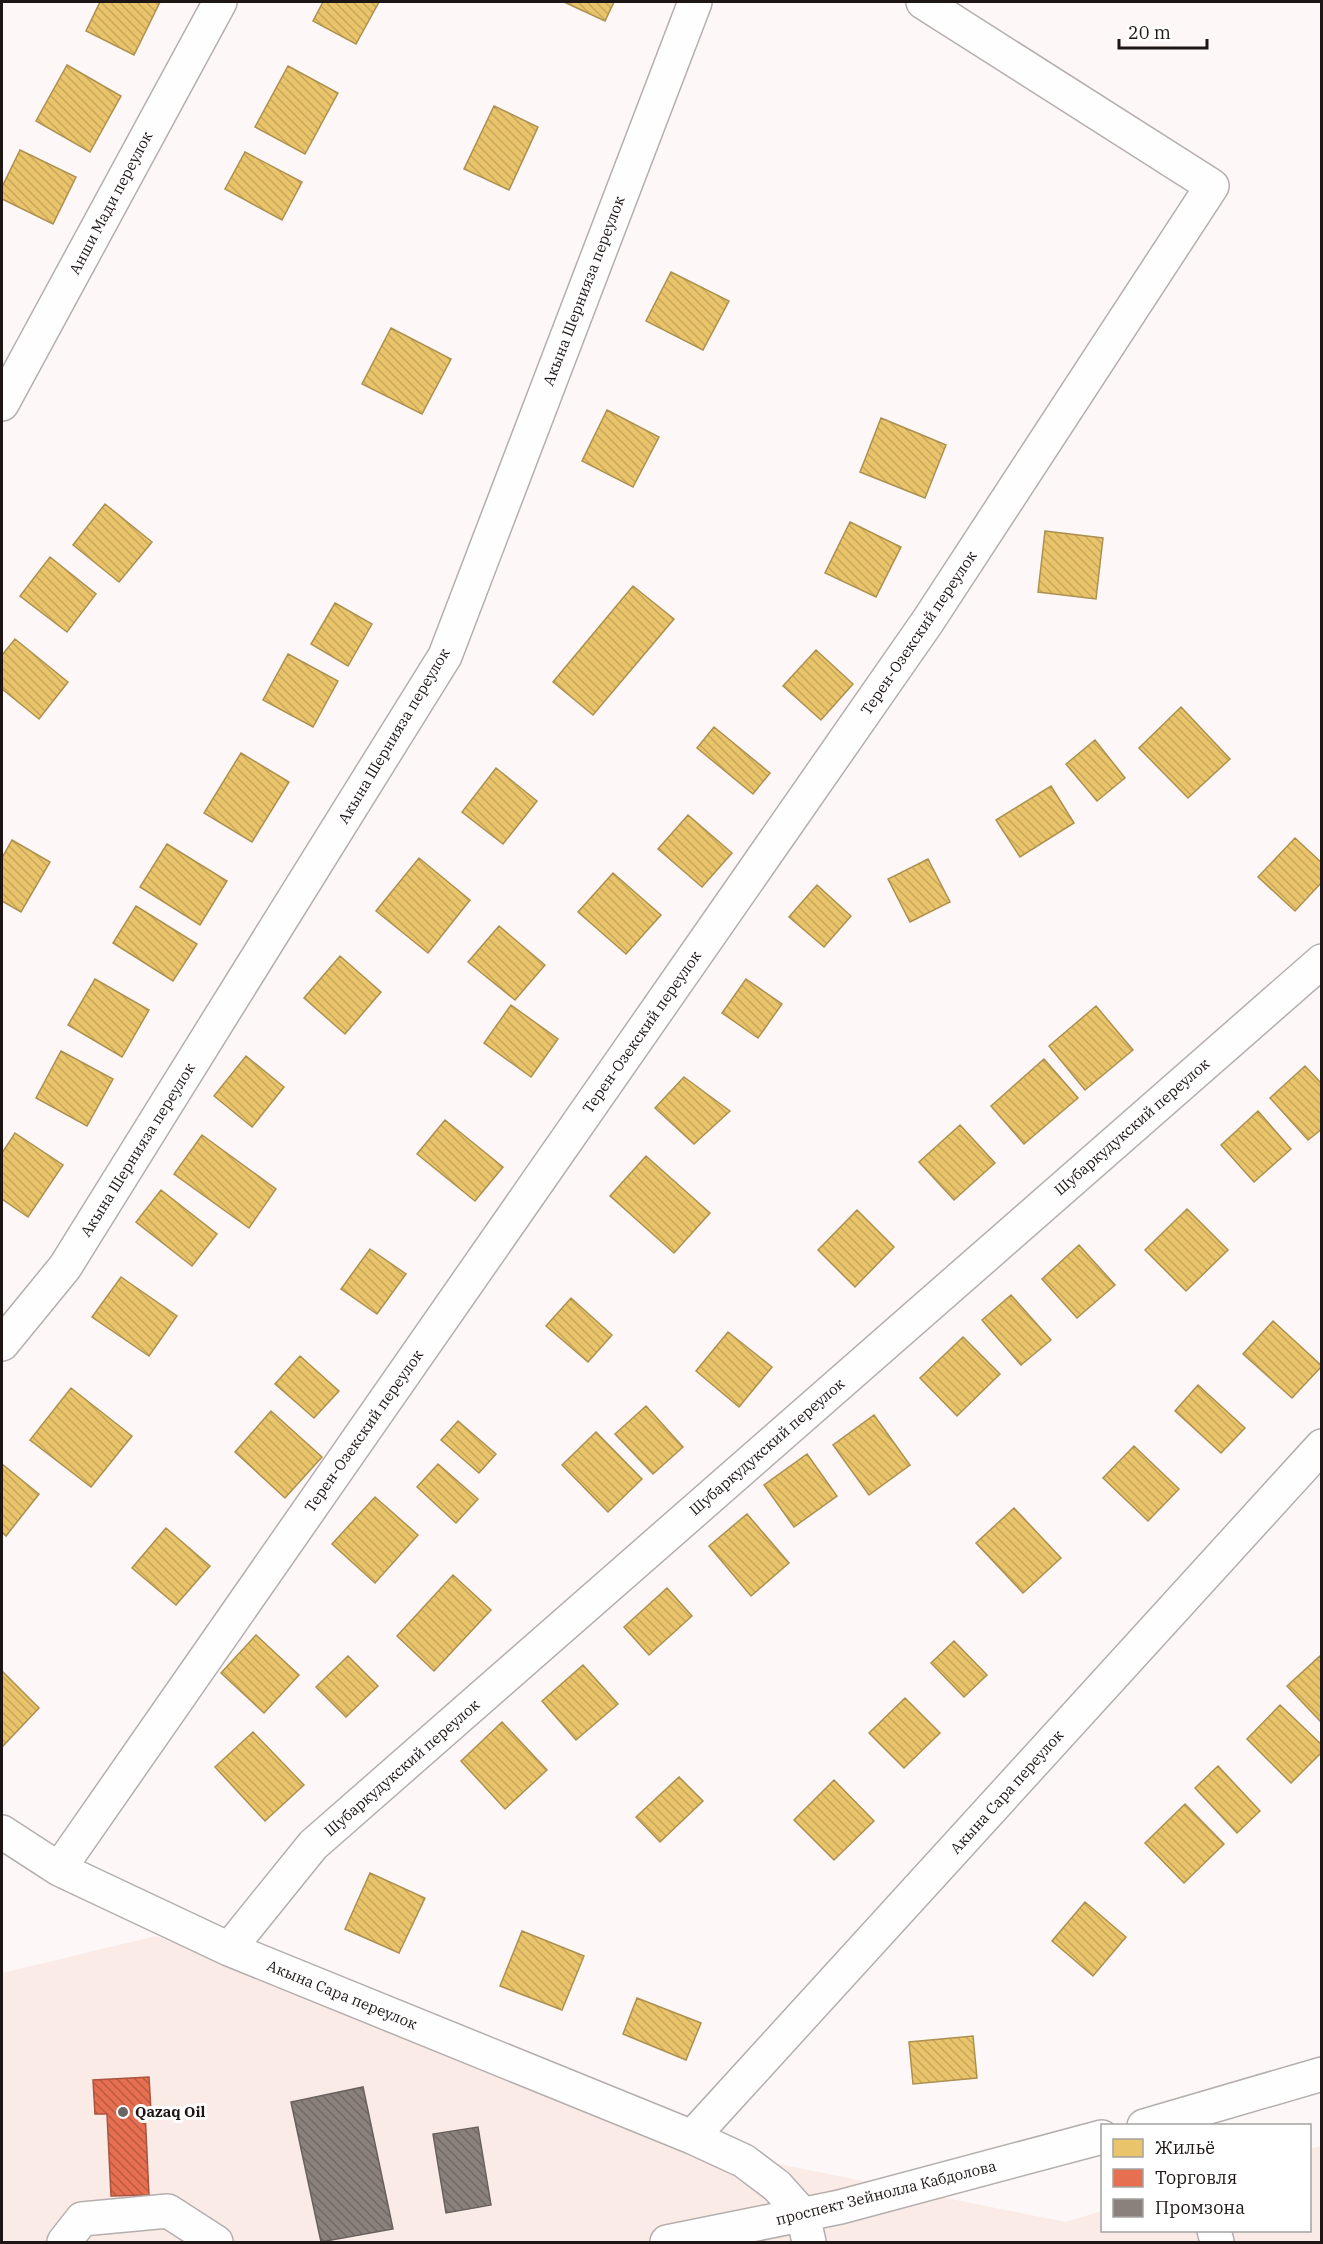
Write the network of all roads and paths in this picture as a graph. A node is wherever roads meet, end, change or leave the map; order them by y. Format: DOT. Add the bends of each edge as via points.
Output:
graph roads {
  1 [pos="220,2"];
  2 [pos="695,2"];
  3 [pos="923,2"];
  4 [pos="2,404"];
  5 [pos="1322,961"];
  6 [pos="2,1344"];
  7 [pos="1322,1446"];
  8 [pos="7,1840"];
  9 [pos="59,1869"];
  10 [pos="229,1949"];
  11 [pos="1322,2074"];
  12 [pos="1187,2120"];
  13 [pos="1158,2124"];
  14 [pos="692,2137"];
  15 [pos="1101,2137"];
  16 [pos="806,2229"];
  17 [pos="64,2242"];
  18 [pos="216,2242"];
  19 [pos="667,2242"];
  1 -- 4 [label="street, Анши Мади переулок"];
  2 -- 6 [label="street, Акына Шернияза переулок" via="445,656 65,1267"];
  3 -- 9 [label="street, Терен-Озекский переулок" via="1212,186 928,621"];
  5 -- 10 [label="street, Шубаркудукский переулок" via="314,1845"];
  7 -- 14 [label="street, Акына Сара переулок"];
  8 -- 9 [label="street, Акына Сара переулок"];
  9 -- 10 [label="street, Акына Сара переулок"];
  10 -- 14 [label="street, Акына Сара переулок"];
  11 -- 12 [label="street"];
  12 -- 13 [label="street"];
  14 -- 16 [label="street, Акына Сара переулок" via="744,2161 777,2186"];
  15 -- 16 [label="street, проспект Зейнолла Кабдолова"];
  16 -- 19 [label="street, проспект Зейнолла Кабдолова"];
  17 -- 18 [label="street" via="82,2219 168,2211"];
}
